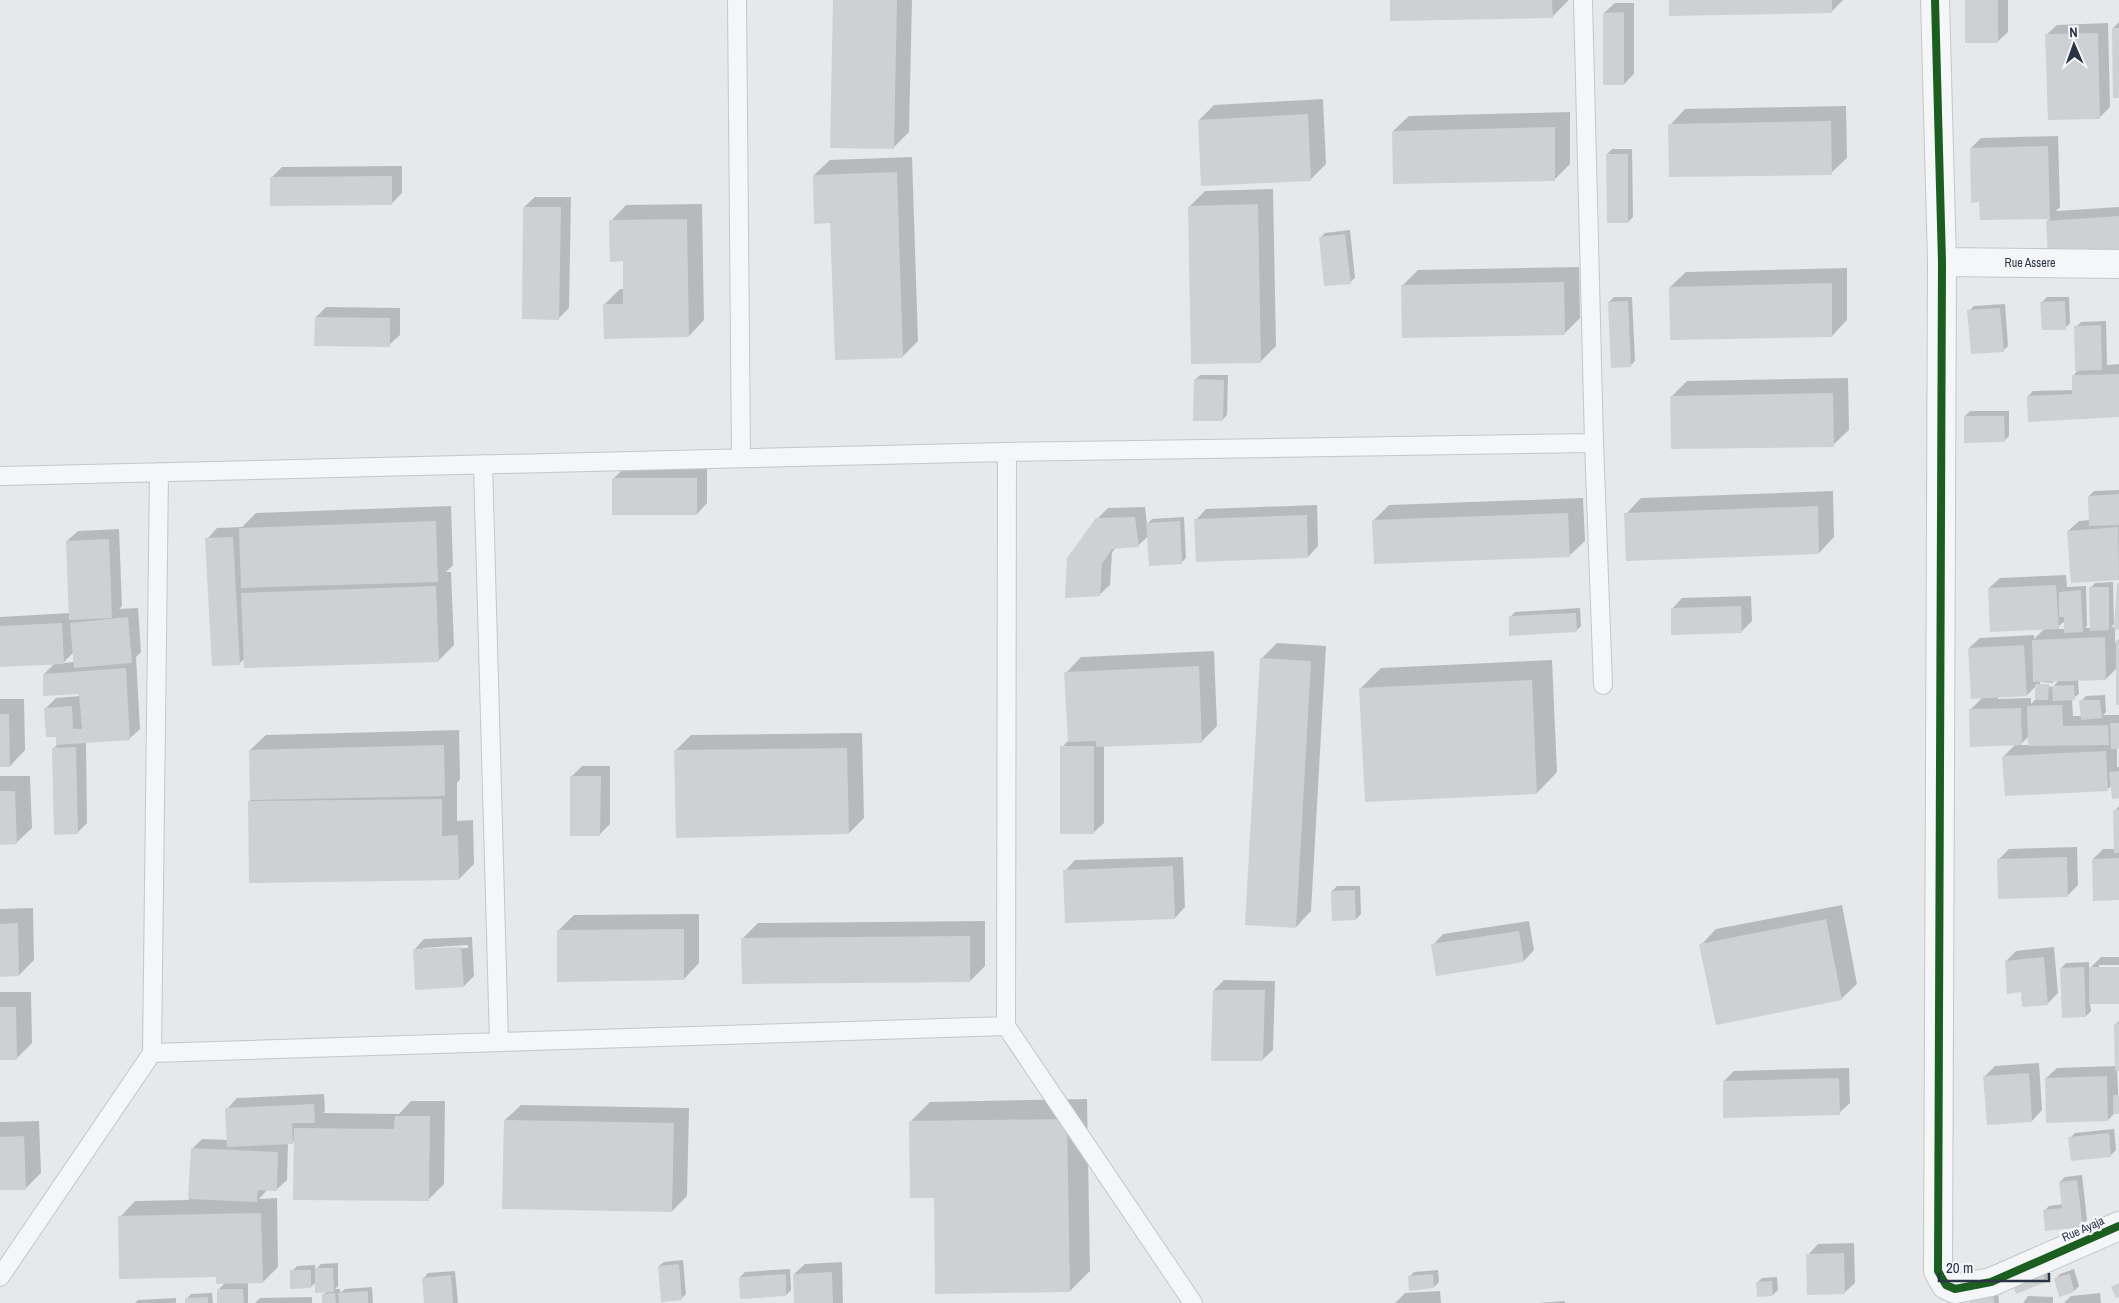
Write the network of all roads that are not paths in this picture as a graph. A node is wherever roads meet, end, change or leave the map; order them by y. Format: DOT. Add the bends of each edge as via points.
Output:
graph roads {
  1 [pos="737,0"];
  2 [pos="1583,0"];
  3 [pos="1935,0"];
  4 [pos="1942,262"];
  5 [pos="2119,264"];
  6 [pos="1594,443"];
  7 [pos="1007,452"];
  8 [pos="741,458"];
  9 [pos="483,464"];
  10 [pos="159,472"];
  11 [pos="0,476"];
  12 [pos="1603,684"];
  13 [pos="1006,1026"];
  14 [pos="499,1042"];
  15 [pos="152,1052"];
  16 [pos="2119,1226"];
  17 [pos="0,1277"];
  18 [pos="1193,1303"];
  1 -- 8 [label="lane"];
  2 -- 6 [label="lane"];
  3 -- 4 [label="street, Rue Ayaja"];
  4 -- 5 [label="street, Rue Assere"];
  4 -- 16 [label="street, Rue Ayaja" via="1938,1271 1946,1285 1955,1289 1992,1282"];
  6 -- 7 [label="lane"];
  6 -- 12 [label="lane"];
  7 -- 8 [label="lane"];
  7 -- 13 [label="lane"];
  8 -- 9 [label="lane"];
  9 -- 10 [label="lane"];
  9 -- 14 [label="lane"];
  10 -- 11 [label="lane"];
  10 -- 15 [label="lane"];
  13 -- 14 [label="lane"];
  13 -- 18 [label="lane"];
  14 -- 15 [label="lane"];
  15 -- 17 [label="lane"];
}
